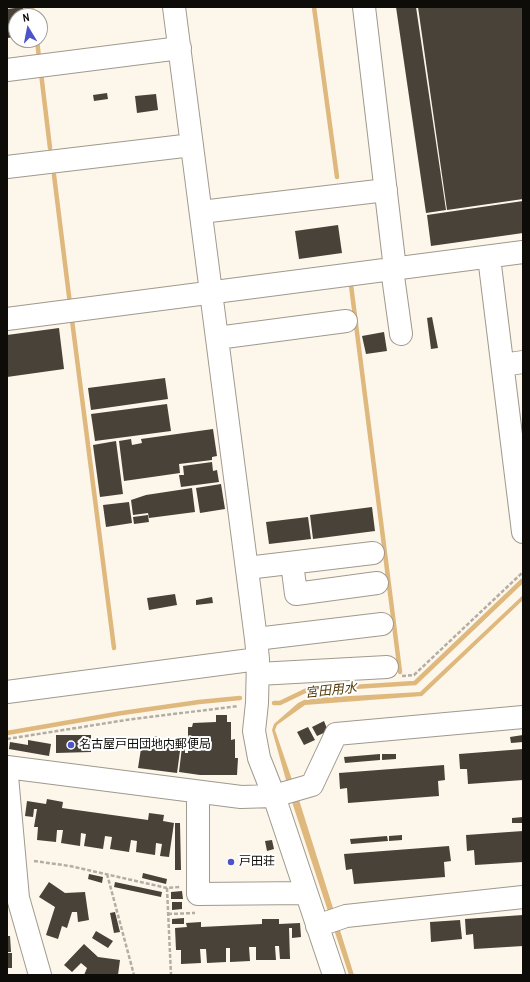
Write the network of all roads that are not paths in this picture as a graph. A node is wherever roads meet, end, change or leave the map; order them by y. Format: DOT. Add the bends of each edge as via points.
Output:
graph roads {
  1 [pos="174,7"];
  2 [pos="364,7"];
  3 [pos="180,48"];
  4 [pos="7,70"];
  5 [pos="192,145"];
  6 [pos="7,167"];
  7 [pos="386,190"];
  8 [pos="201,212"];
  9 [pos="523,252"];
  10 [pos="489,257"];
  11 [pos="394,269"];
  12 [pos="211,293"];
  13 [pos="7,319"];
  14 [pos="346,321"];
  15 [pos="401,334"];
  16 [pos="217,338"];
  17 [pos="513,364"];
  18 [pos="523,532"];
  19 [pos="373,553"];
  20 [pos="292,563"];
  21 [pos="247,568"];
  22 [pos="376,583"];
  23 [pos="382,624"];
  24 [pos="257,658"];
  25 [pos="387,667"];
  26 [pos="7,692"];
  27 [pos="523,717"];
  28 [pos="7,767"];
  29 [pos="7,776"];
  30 [pos="198,792"];
  31 [pos="286,793"];
  32 [pos="306,893"];
  33 [pos="523,897"];
  34 [pos="328,922"];
  35 [pos="40,975"];
  36 [pos="334,975"];
  1 -- 3 [label="street"];
  2 -- 7 [label="street"];
  3 -- 4 [label="street"];
  3 -- 5 [label="street"];
  5 -- 6 [label="street"];
  5 -- 8 [label="street"];
  7 -- 8 [label="street"];
  7 -- 11 [label="street"];
  8 -- 12 [label="street"];
  9 -- 10 [label="street"];
  10 -- 11 [label="street"];
  10 -- 17 [label="street"];
  11 -- 12 [label="street"];
  11 -- 15 [label="street"];
  12 -- 13 [label="street"];
  12 -- 16 [label="street"];
  14 -- 16 [label="street"];
  16 -- 21 [label="street"];
  17 -- 18 [label="street"];
  19 -- 20 [label="street"];
  20 -- 21 [label="street"];
  20 -- 22 [label="street" via="296,594"];
  21 -- 24 [label="street"];
  23 -- 24 [label="street"];
  24 -- 25 [label="street"];
  24 -- 26 [label="street"];
  24 -- 31 [label="street" via="254,731 259,758"];
  27 -- 31 [label="street" via="336,734 312,785"];
  28 -- 30 [label="street"];
  29 -- 35 [label="street" via="18,898"];
  30 -- 31 [label="street" via="241,798"];
  30 -- 32 [label="street" via="198,894"];
  31 -- 32 [label="street"];
  32 -- 34 [label="street"];
  33 -- 34 [label="street" via="346,916"];
  34 -- 36 [label="street"];
}
